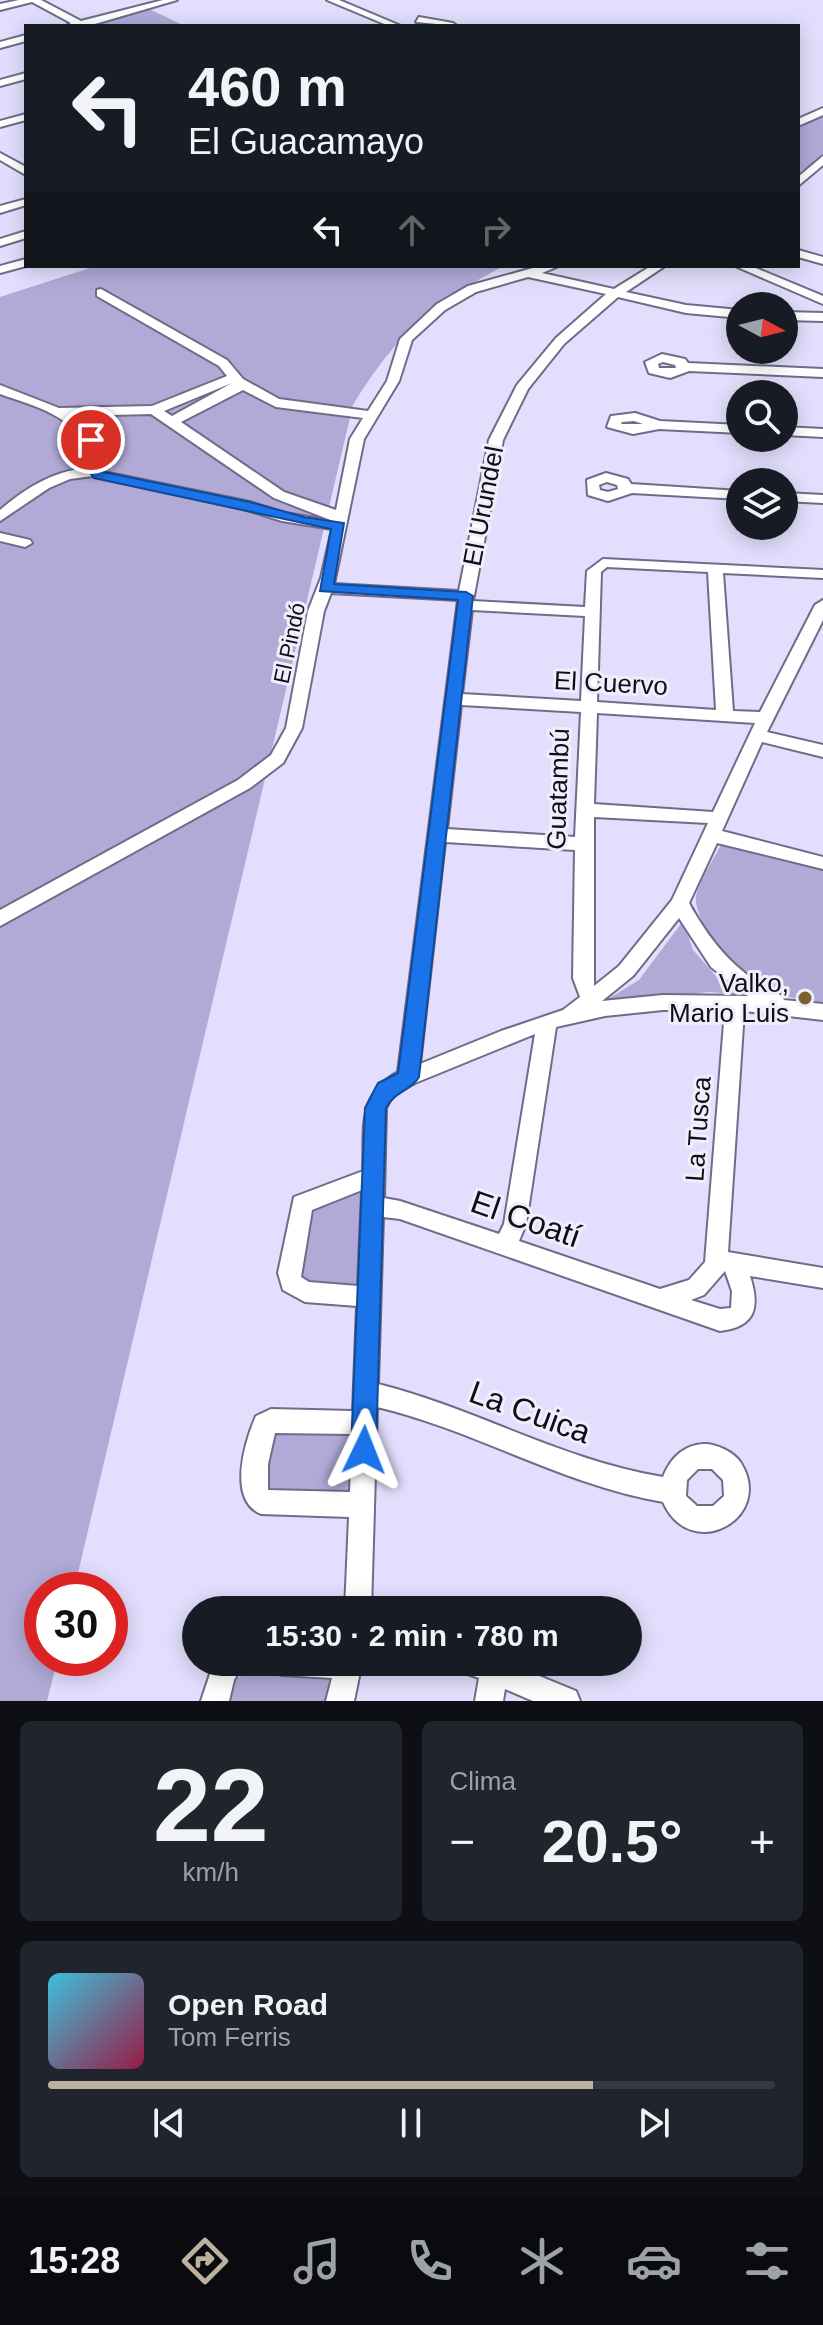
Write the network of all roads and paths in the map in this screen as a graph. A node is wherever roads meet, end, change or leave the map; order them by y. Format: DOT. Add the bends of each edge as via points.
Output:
graph roads {
  1 [pos="32,0"];
  2 [pos="173,0"];
  3 [pos="331,0"];
  4 [pos="365,0"];
  5 [pos="349,6"];
  6 [pos="0,7"];
  7 [pos="419,20"];
  8 [pos="76,24"];
  9 [pos="82,24"];
  10 [pos="392,24"];
  11 [pos="442,24"];
  12 [pos="24,39"];
  13 [pos="0,45"];
  14 [pos="24,77"];
  15 [pos="0,83"];
  16 [pos="823,111"];
  17 [pos="24,118"];
  18 [pos="800,122"];
  19 [pos="0,124"];
  20 [pos="0,156"];
  21 [pos="823,159"];
  22 [pos="23,166"];
  23 [pos="0,171"];
  24 [pos="800,181"];
  25 [pos="24,203"];
  26 [pos="0,210"];
  27 [pos="24,235"];
  28 [pos="0,243"];
  29 [pos="800,254"];
  30 [pos="823,261"];
  31 [pos="24,263"];
  32 [pos="507,268"];
  33 [pos="548,268"];
  34 [pos="656,268"];
  35 [pos="746,268"];
  36 [pos="0,270"];
  37 [pos="532,274"];
  38 [pos="491,283"];
  39 [pos="617,292"];
  40 [pos="101,293"];
  41 [pos="823,300"];
  42 [pos="726,313"];
  43 [pos="798,316"];
  44 [pos="823,317"];
  45 [pos="684,367"];
  46 [pos="823,373"];
  47 [pos="238,381"];
  48 [pos="0,389"];
  49 [pos="154,410"];
  50 [pos="59,412"];
  51 [pos="369,415"];
  52 [pos="170,423"];
  53 [pos="659,425"];
  54 [pos="726,428"];
  55 [pos="798,432"];
  56 [pos="823,433"];
  57 [pos="95,472"];
  58 [pos="627,488"];
  59 [pos="726,494"];
  60 [pos="798,498"];
  61 [pos="823,499"];
  62 [pos="0,517"];
  63 [pos="340,521"];
  64 [pos="0,537"];
  65 [pos="25,543"];
  66 [pos="715,568"];
  67 [pos="823,574"];
  68 [pos="325,588"];
  69 [pos="466,600"];
  70 [pos="823,605"];
  71 [pos="591,612"];
  72 [pos="454,699"];
  73 [pos="589,707"];
  74 [pos="725,716"];
  75 [pos="761,727"];
  76 [pos="823,751"];
  77 [pos="585,810"];
  78 [pos="719,818"];
  79 [pos="440,835"];
  80 [pos="711,835"];
  81 [pos="584,844"];
  82 [pos="823,863"];
  83 [pos="680,903"];
  84 [pos="0,919"];
  85 [pos="735,1003"];
  86 [pos="594,1005"];
  87 [pos="797,1008"];
  88 [pos="823,1012"];
  89 [pos="547,1022"];
  90 [pos="408,1077"];
  91 [pos="372,1177"];
  92 [pos="371,1205"];
  93 [pos="506,1245"];
  94 [pos="726,1261"];
  95 [pos="823,1278"];
  96 [pos="369,1297"];
  97 [pos="660,1298"];
  98 [pos="366,1393"];
  99 [pos="365,1423"];
  100 [pos="673,1491"];
  101 [pos="361,1505"];
  102 [pos="358,1596"];
  103 [pos="221,1676"];
  104 [pos="346,1676"];
  105 [pos="485,1676"];
  106 [pos="504,1676"];
  107 [pos="550,1698"];
  108 [pos="215,1701"];
  109 [pos="340,1701"];
  110 [pos="489,1701"];
  1 -- 6 [label="street"];
  1 -- 8 [label="street"];
  2 -- 9 [label="street"];
  3 -- 5 [label="street"];
  4 -- 5 [label="street"];
  5 -- 10 [label="street"];
  7 -- 11 [label="street"];
  12 -- 13 [label="street"];
  14 -- 15 [label="street"];
  16 -- 18 [label="street"];
  17 -- 19 [label="street"];
  20 -- 22 [label="street"];
  21 -- 24 [label="street"];
  22 -- 23 [label="street"];
  25 -- 26 [label="street"];
  27 -- 28 [label="street"];
  29 -- 30 [label="street"];
  31 -- 36 [label="street"];
  32 -- 38 [label="street"];
  33 -- 37 [label="street, El Pindó"];
  34 -- 39 [label="street, El Urundel"];
  35 -- 41 [label="street"];
  37 -- 38 [label="street, El Pindó"];
  37 -- 39 [label="street"];
  38 -- 51 [label="street, El Pindó" via="449,302 413,330 393,381"];
  39 -- 42 [label="street"];
  39 -- 69 [label="street, El Urundel" via="544,360 501,424"];
  40 -- 47 [label="street" via="223,363"];
  43 -- 44 [label="street"];
  45 -- 46 [label="street"];
  47 -- 49 [label="street"];
  47 -- 51 [label="street" via="282,404"];
  47 -- 52 [label="street"];
  48 -- 50 [label="street"];
  49 -- 50 [label="street"];
  49 -- 52 [label="street"];
  50 -- 57 [label="street" via="91,440"];
  51 -- 63 [label="street, El Pindó" via="357,439"];
  52 -- 63 [label="street" via="279,495"];
  53 -- 54 [label="street"];
  55 -- 56 [label="street"];
  57 -- 62 [label="street" via="64,474 44,483"];
  57 -- 63 [label="street" via="282,517"];
  58 -- 59 [label="street"];
  60 -- 61 [label="street"];
  63 -- 68 [label="street, El Pindó"];
  64 -- 65 [label="street"];
  66 -- 67 [label="street"];
  66 -- 71 [label="street, Guatambú" via="596,566"];
  66 -- 74 [label="street"];
  68 -- 69 [label="street"];
  68 -- 84 [label="street, El Pindó" via="294,728 277,759 244,784"];
  69 -- 71 [label="street"];
  69 -- 72 [label="street, El Urundel"];
  70 -- 75 [label="street"];
  71 -- 73 [label="street, Guatambú"];
  72 -- 73 [label="street, El Cuervo"];
  72 -- 79 [label="street, El Urundel"];
  73 -- 74 [label="street, El Cuervo"];
  73 -- 77 [label="street, Guatambú"];
  74 -- 75 [label="street, El Cuervo"];
  75 -- 76 [label="street, El Cuervo"];
  75 -- 78 [label="street"];
  77 -- 78 [label="street"];
  77 -- 81 [label="street, Guatambú"];
  78 -- 80 [label="street"];
  79 -- 81 [label="street"];
  79 -- 90 [label="street, El Urundel"];
  80 -- 82 [label="street"];
  80 -- 83 [label="street"];
  81 -- 86 [label="street, Guatambú" via="583,978"];
  83 -- 86 [label="street"];
  83 -- 87 [label="street" via="709,953 731,977"];
  85 -- 86 [label="street"];
  85 -- 87 [label="street"];
  85 -- 94 [label="street, La Tusca"];
  86 -- 89 [label="street"];
  87 -- 88 [label="street"];
  89 -- 90 [label="street"];
  89 -- 93 [label="street" via="515,1224"];
  90 -- 91 [label="street" via="379,1099"];
  91 -- 92 [label="street"];
  91 -- 96 [label="street" via="302,1204 289,1273 291,1283 305,1292"];
  92 -- 93 [label="street, El Coatí"];
  92 -- 96 [label="street"];
  93 -- 97 [label="street, El Coatí"];
  94 -- 95 [label="street"];
  94 -- 97 [label="street" via="696,1288"];
  94 -- 97 [label="street, El Coatí" via="745,1305 740,1315 720,1320"];
  96 -- 98 [label="street"];
  98 -- 99 [label="street"];
  98 -- 100 [label="street, La Cuica" via="396,1398 633,1483"];
  99 -- 101 [label="street"];
  99 -- 101 [label="street" via="265,1424 253,1485 261,1502"];
  101 -- 102 [label="street"];
  103 -- 108 [label="street"];
  104 -- 109 [label="street"];
  105 -- 110 [label="street"];
  106 -- 107 [label="street"];
}
